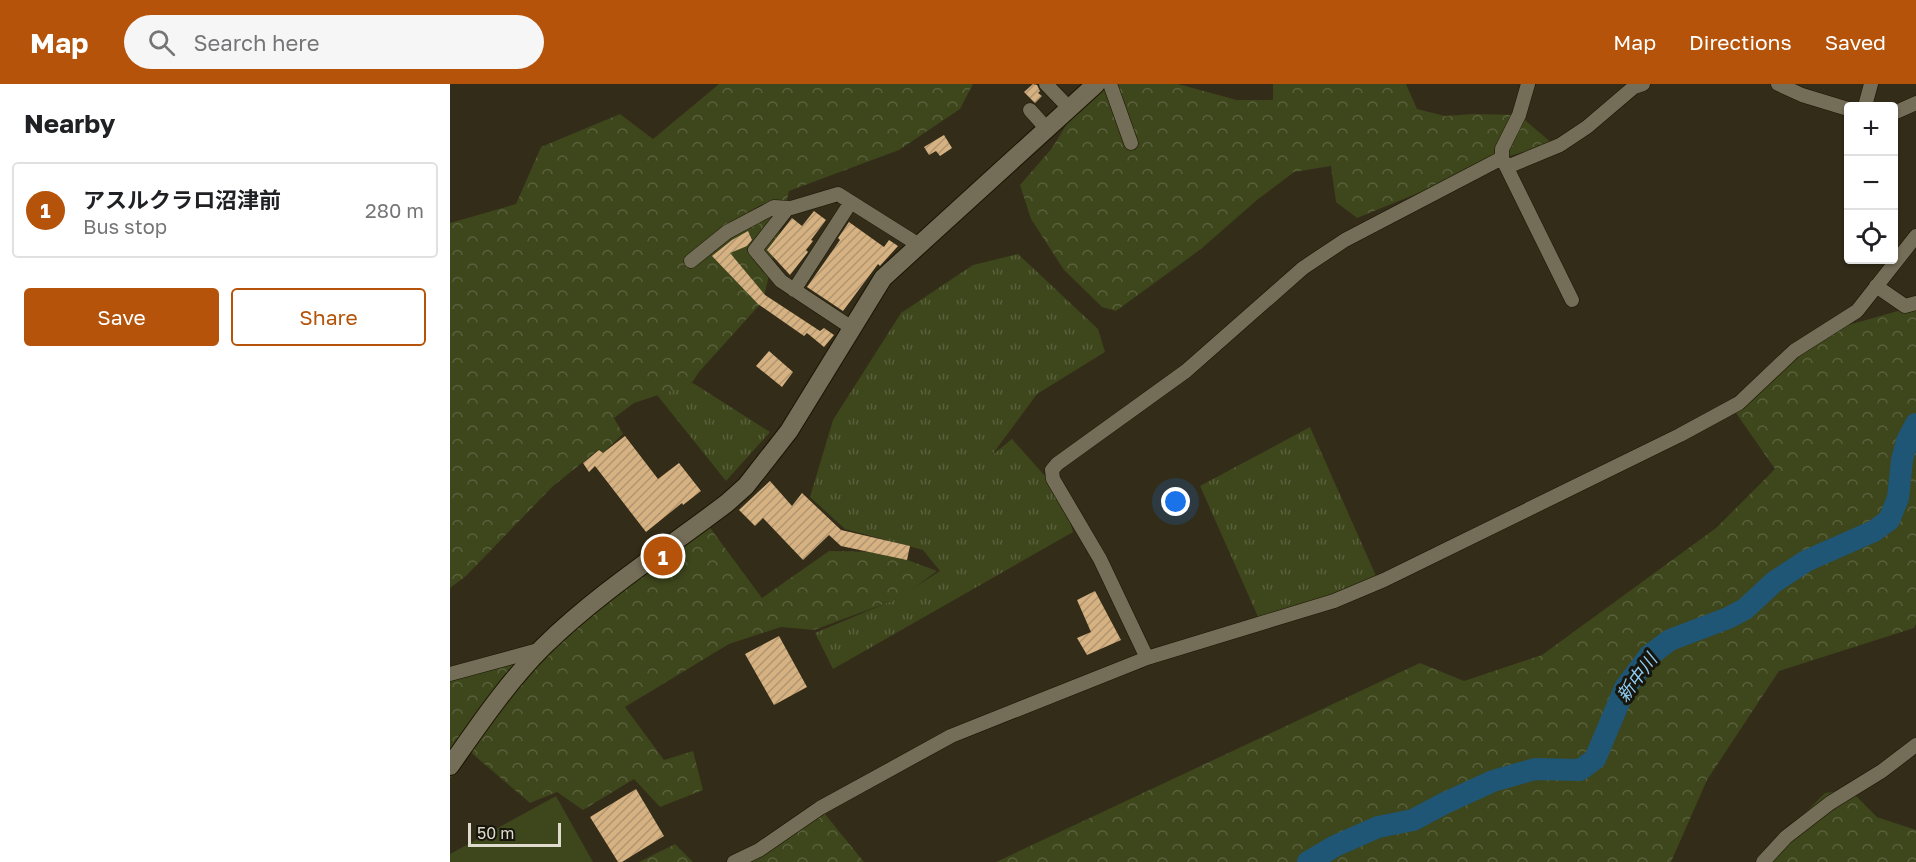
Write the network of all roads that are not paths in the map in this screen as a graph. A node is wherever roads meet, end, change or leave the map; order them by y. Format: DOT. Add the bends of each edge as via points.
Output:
graph roads {
  1 [pos="1046,84"];
  2 [pos="1096,84"];
  3 [pos="1110,84"];
  4 [pos="1528,84"];
  5 [pos="1643,84"];
  6 [pos="1778,84"];
  7 [pos="1870,85"];
  8 [pos="1866,102"];
  9 [pos="1916,103"];
  10 [pos="1069,108"];
  11 [pos="1844,108"];
  12 [pos="1030,110"];
  13 [pos="1898,111"];
  14 [pos="1047,129"];
  15 [pos="1131,143"];
  16 [pos="1504,163"];
  17 [pos="851,202"];
  18 [pos="788,208"];
  19 [pos="1916,236"];
  20 [pos="919,245"];
  21 [pos="691,261"];
  22 [pos="1876,286"];
  23 [pos="794,290"];
  24 [pos="1572,300"];
  25 [pos="1916,303"];
  26 [pos="852,328"];
  27 [pos="542,649"];
  28 [pos="1147,658"];
  29 [pos="450,674"];
  30 [pos="1916,746"];
  31 [pos="450,766"];
  32 [pos="734,862"];
  33 [pos="1763,862"];
  1 -- 10 [label="street"];
  2 -- 10 [label="street"];
  3 -- 15 [label="street"];
  4 -- 16 [label="street" via="1519,115 1502,149"];
  5 -- 16 [label="street" via="1560,145"];
  6 -- 11 [label="street"];
  7 -- 8 [label="street"];
  9 -- 13 [label="street"];
  10 -- 14 [label="street"];
  12 -- 14 [label="street"];
  14 -- 20 [label="street"];
  16 -- 24 [label="street"];
  16 -- 28 [label="street" via="1345,240 1303,268 1186,371 1052,470 1053,479 1100,559"];
  17 -- 18 [label="street" via="838,194"];
  17 -- 20 [label="street"];
  17 -- 23 [label="street"];
  18 -- 21 [label="street" via="774,207 727,232"];
  18 -- 23 [label="street" via="755,250 781,281"];
  19 -- 22 [label="street"];
  20 -- 26 [label="street" via="883,278"];
  22 -- 25 [label="street" via="1905,306"];
  22 -- 28 [label="street" via="1857,311 1794,351 1739,403 1680,435 1334,601"];
  23 -- 26 [label="street"];
  26 -- 27 [label="street" via="789,431 746,486 574,619"];
  27 -- 29 [label="street"];
  27 -- 31 [label="street" via="506,688"];
  28 -- 32 [label="street" via="951,736 820,808 759,850"];
  30 -- 33 [label="street" via="1830,803 1786,837"];
}
